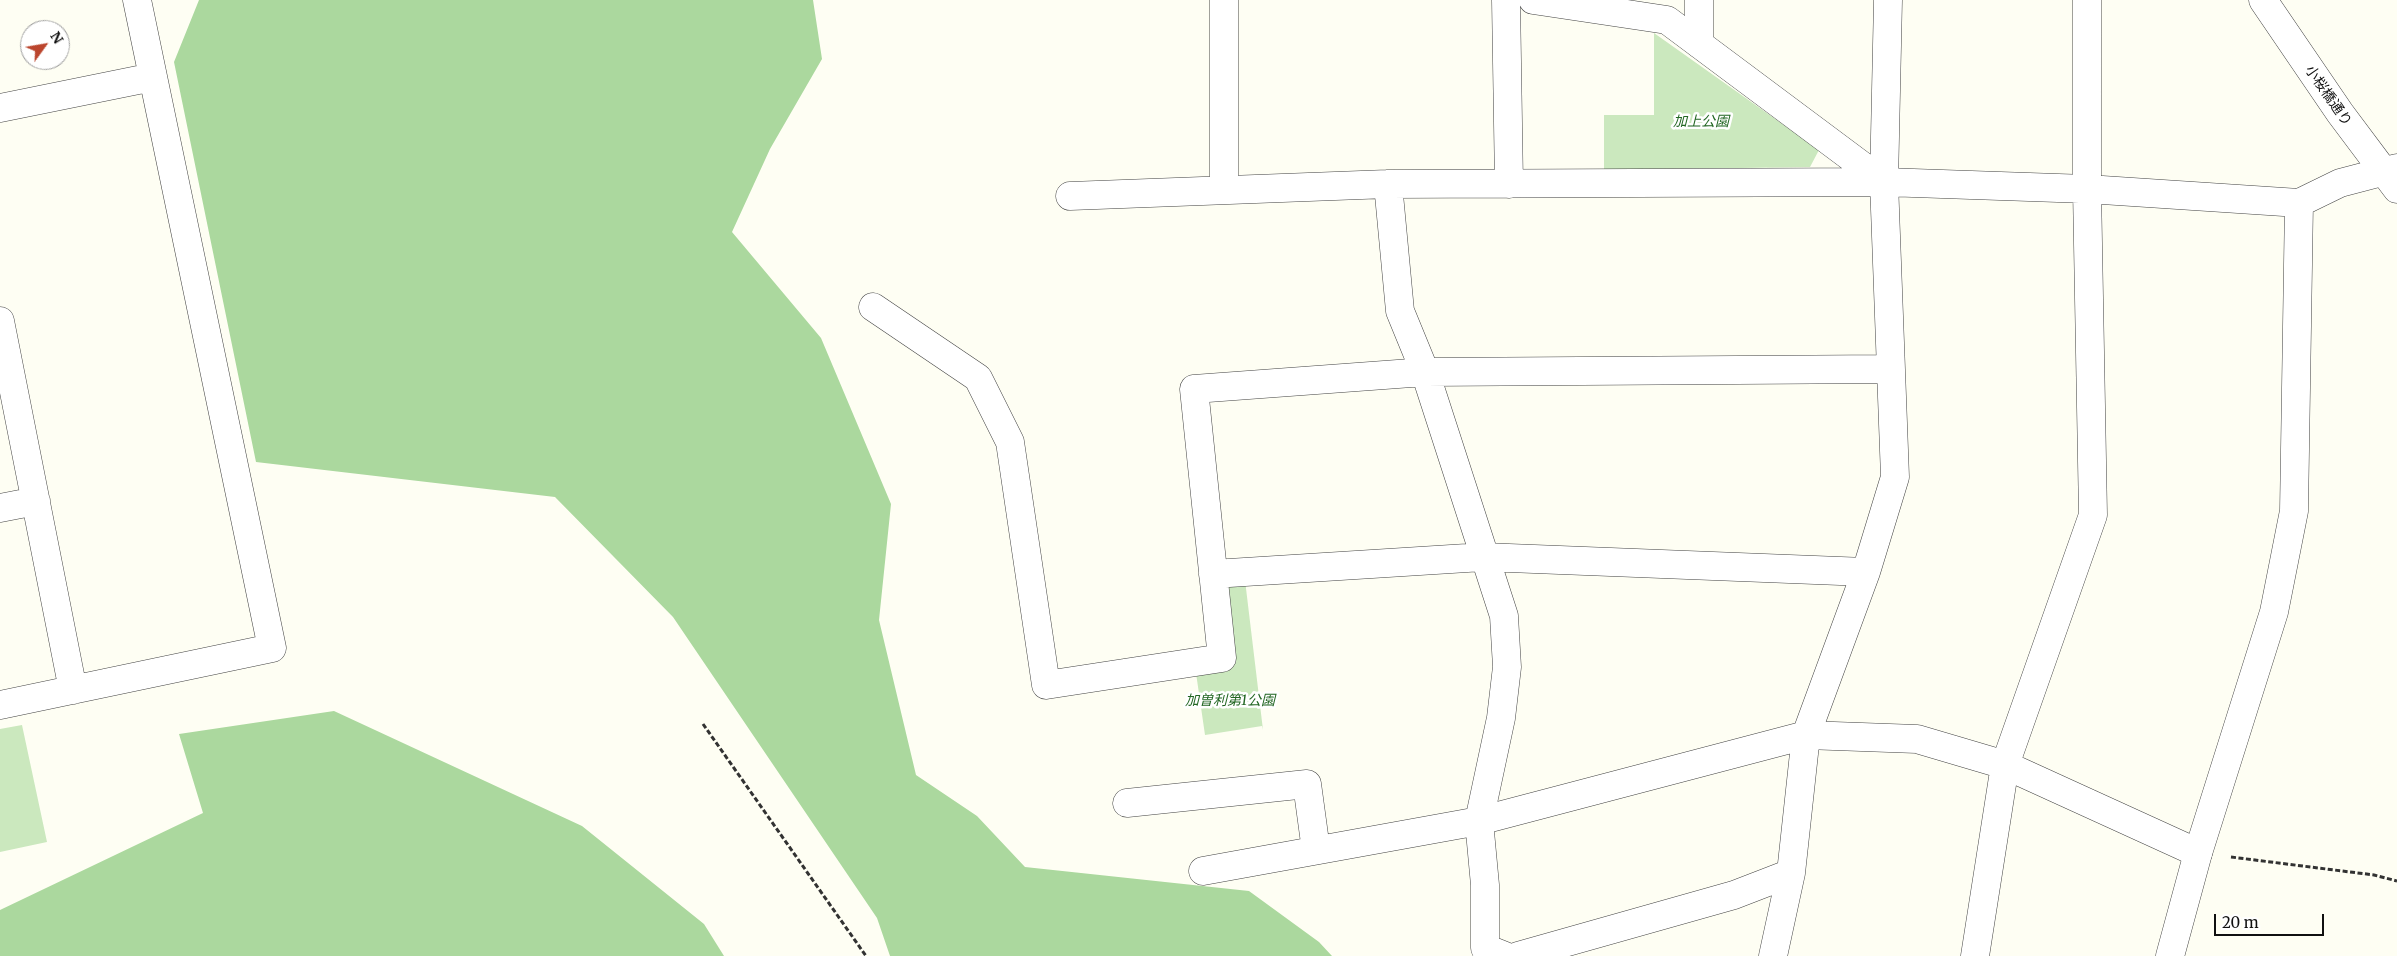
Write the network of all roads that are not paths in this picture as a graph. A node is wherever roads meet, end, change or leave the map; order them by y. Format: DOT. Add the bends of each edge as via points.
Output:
graph roads {
  1 [pos="137,0"];
  2 [pos="1224,0"];
  3 [pos="1506,0"];
  4 [pos="1533,0"];
  5 [pos="1699,0"];
  6 [pos="1888,0"];
  7 [pos="2087,0"];
  8 [pos="2266,1"];
  9 [pos="1699,44"];
  10 [pos="153,77"];
  11 [pos="0,108"];
  12 [pos="2393,177"];
  13 [pos="1884,182"];
  14 [pos="1388,184"];
  15 [pos="1509,184"];
  16 [pos="2086,189"];
  17 [pos="1224,190"];
  18 [pos="1070,196"];
  19 [pos="2299,203"];
  20 [pos="873,307"];
  21 [pos="0,321"];
  22 [pos="1891,369"];
  23 [pos="1425,372"];
  24 [pos="36,500"];
  25 [pos="0,508"];
  26 [pos="1483,557"];
  27 [pos="1866,572"];
  28 [pos="1213,574"];
  29 [pos="73,690"];
  30 [pos="0,705"];
  31 [pos="1806,735"];
  32 [pos="2006,765"];
  33 [pos="1128,803"];
  34 [pos="1479,821"];
  35 [pos="1316,850"];
  36 [pos="2198,853"];
  37 [pos="1203,871"];
  38 [pos="1791,873"];
  39 [pos="1504,956"];
  40 [pos="1518,956"];
  41 [pos="1773,956"];
  42 [pos="1975,956"];
  43 [pos="2170,956"];
  1 -- 10 [label="street"];
  2 -- 17 [label="street"];
  3 -- 15 [label="street"];
  4 -- 9 [label="street" via="1667,20"];
  5 -- 9 [label="street"];
  6 -- 13 [label="street"];
  7 -- 16 [label="street"];
  8 -- 12 [label="street, 小桜橋通り" via="2340,113"];
  9 -- 13 [label="street"];
  10 -- 11 [label="street"];
  10 -- 29 [label="street" via="272,648"];
  12 -- 19 [label="street" via="2340,184"];
  13 -- 15 [label="street"];
  13 -- 16 [label="street"];
  13 -- 22 [label="street"];
  14 -- 15 [label="street"];
  14 -- 17 [label="street"];
  14 -- 23 [label="street" via="1400,311"];
  16 -- 19 [label="street"];
  16 -- 32 [label="street" via="2093,515"];
  17 -- 18 [label="street"];
  19 -- 36 [label="street" via="2294,511 2274,612"];
  20 -- 28 [label="street" via="978,378 1010,442 1046,686 1222,658"];
  21 -- 24 [label="street"];
  22 -- 23 [label="street"];
  22 -- 27 [label="street" via="1895,477"];
  23 -- 26 [label="street"];
  23 -- 28 [label="street" via="1194,390"];
  24 -- 25 [label="street"];
  24 -- 29 [label="street"];
  26 -- 27 [label="street"];
  26 -- 28 [label="street"];
  26 -- 34 [label="street" via="1504,616 1507,667 1501,718"];
  27 -- 31 [label="street"];
  29 -- 30 [label="street"];
  31 -- 32 [label="street" via="1917,739"];
  31 -- 34 [label="street"];
  31 -- 38 [label="street"];
  32 -- 36 [label="street"];
  32 -- 42 [label="street"];
  33 -- 35 [label="street" via="1308,784"];
  34 -- 35 [label="street"];
  34 -- 39 [label="street" via="1485,885 1485,948"];
  35 -- 37 [label="street"];
  36 -- 43 [label="street"];
  38 -- 40 [label="street" via="1734,895"];
  38 -- 41 [label="street"];
}
